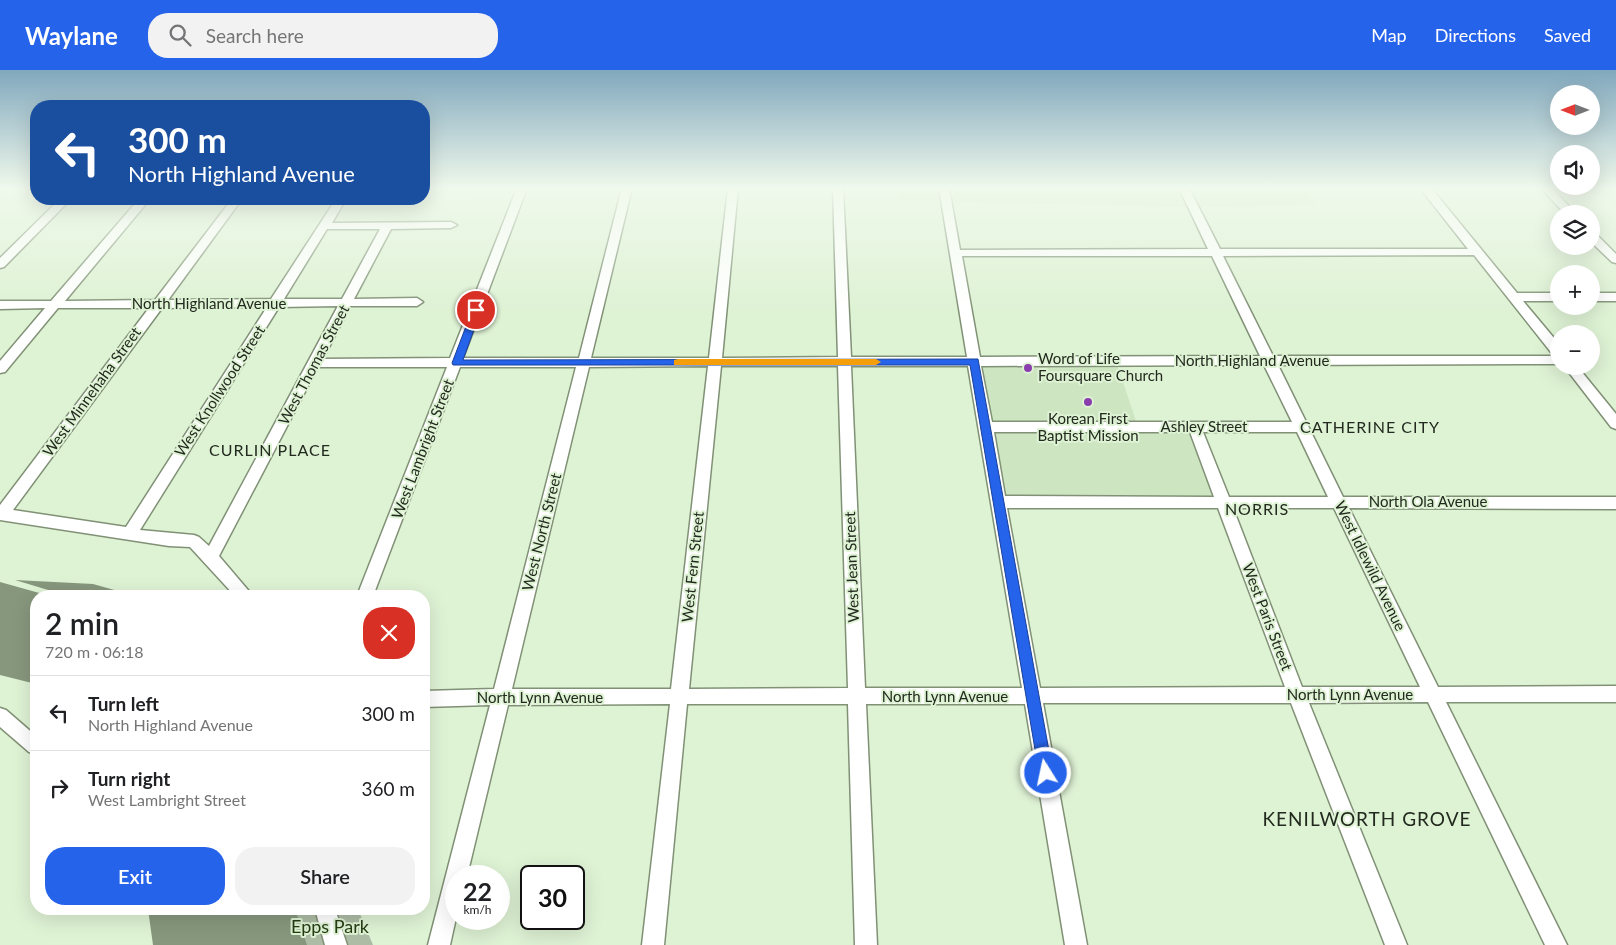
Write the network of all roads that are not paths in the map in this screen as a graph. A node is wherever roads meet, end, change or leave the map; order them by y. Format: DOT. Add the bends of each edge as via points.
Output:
graph roads {
  1 [pos="36,229"];
  2 [pos="119,229"];
  3 [pos="214,229"];
  4 [pos="322,229"];
  5 [pos="386,229"];
  6 [pos="507,229"];
  7 [pos="617,229"];
  8 [pos="729,229"];
  9 [pos="839,229"];
  10 [pos="952,229"];
  11 [pos="1204,229"];
  12 [pos="1459,229"];
  13 [pos="1600,244"];
  14 [pos="1216,252"];
  15 [pos="1478,252"];
  16 [pos="956,253"];
  17 [pos="1616,260"];
  18 [pos="0,265"];
  19 [pos="1550,297"];
  20 [pos="1600,297"];
  21 [pos="1616,297"];
  22 [pos="1514,298"];
  23 [pos="418,302"];
  24 [pos="347,303"];
  25 [pos="55,304"];
  26 [pos="156,304"];
  27 [pos="276,304"];
  28 [pos="0,305"];
  29 [pos="1550,342"];
  30 [pos="1269,360"];
  31 [pos="1550,360"];
  32 [pos="714,362"];
  33 [pos="844,362"];
  34 [pos="975,362"];
  35 [pos="315,363"];
  36 [pos="456,363"];
  37 [pos="583,363"];
  38 [pos="0,368"];
  39 [pos="1577,375"];
  40 [pos="1616,424"];
  41 [pos="986,427"];
  42 [pos="1301,427"];
  43 [pos="1195,428"];
  44 [pos="999,502"];
  45 [pos="1339,502"];
  46 [pos="1616,502"];
  47 [pos="1224,503"];
  48 [pos="1,513"];
  49 [pos="130,533"];
  50 [pos="211,557"];
  51 [pos="240,590"];
  52 [pos="367,590"];
  53 [pos="1616,694"];
  54 [pos="1433,695"];
  55 [pos="1297,696"];
  56 [pos="502,697"];
  57 [pos="857,697"];
  58 [pos="1033,697"];
  59 [pos="679,698"];
  60 [pos="430,699"];
  61 [pos="0,716"];
  62 [pos="30,742"];
  63 [pos="459,865"];
  64 [pos="327,915"];
  65 [pos="445,921"];
  66 [pos="336,945"];
  67 [pos="439,945"];
  68 [pos="653,945"];
  69 [pos="866,945"];
  70 [pos="1076,945"];
  71 [pos="1396,945"];
  72 [pos="1556,945"];
  1 -- 18 [label="street"];
  2 -- 25 [label="street"];
  3 -- 26 [label="street, West Minnehaha Street"];
  4 -- 27 [label="street, West Knollwood Street"];
  5 -- 24 [label="street, West Thomas Street"];
  6 -- 36 [label="street, West Lambright Street"];
  7 -- 37 [label="street, West North Street"];
  8 -- 32 [label="street, West Fern Street"];
  9 -- 33 [label="street, West Jean Street"];
  10 -- 16 [label="street"];
  11 -- 14 [label="street, West Idlewild Avenue"];
  12 -- 15 [label="street"];
  13 -- 17 [label="street"];
  14 -- 15 [label="street"];
  14 -- 16 [label="street"];
  14 -- 30 [label="street, West Idlewild Avenue"];
  15 -- 22 [label="street"];
  16 -- 34 [label="street"];
  19 -- 22 [label="street"];
  20 -- 21 [label="street"];
  22 -- 29 [label="street"];
  23 -- 24 [label="street, North Highland Avenue"];
  24 -- 27 [label="street, North Highland Avenue"];
  24 -- 35 [label="street, West Thomas Street"];
  25 -- 26 [label="street, North Highland Avenue"];
  25 -- 28 [label="street, North Highland Avenue"];
  25 -- 38 [label="street"];
  26 -- 27 [label="street, North Highland Avenue"];
  26 -- 48 [label="street, West Minnehaha Street"];
  27 -- 49 [label="street, West Knollwood Street"];
  30 -- 31 [label="street, North Highland Avenue"];
  30 -- 34 [label="street, North Highland Avenue"];
  30 -- 42 [label="street, West Idlewild Avenue"];
  32 -- 33 [label="street, North Highland Avenue"];
  32 -- 37 [label="street, North Highland Avenue"];
  32 -- 59 [label="street, West Fern Street"];
  33 -- 34 [label="street, North Highland Avenue"];
  33 -- 57 [label="street, West Jean Street"];
  34 -- 41 [label="street"];
  35 -- 36 [label="street, North Highland Avenue"];
  35 -- 50 [label="street, West Thomas Street"];
  36 -- 37 [label="street, North Highland Avenue"];
  36 -- 52 [label="street, West Lambright Street"];
  37 -- 56 [label="street, West North Street"];
  39 -- 40 [label="street"];
  41 -- 43 [label="street, Ashley Street"];
  41 -- 44 [label="street"];
  42 -- 43 [label="street, Ashley Street"];
  42 -- 45 [label="street, West Idlewild Avenue"];
  43 -- 47 [label="street, West Paris Street"];
  44 -- 47 [label="street, North Ola Avenue"];
  44 -- 58 [label="street"];
  45 -- 46 [label="street, North Ola Avenue"];
  45 -- 47 [label="street, North Ola Avenue"];
  45 -- 54 [label="street, West Idlewild Avenue"];
  47 -- 55 [label="street, West Paris Street"];
  48 -- 49 [label="street"];
  49 -- 50 [label="street" via="194,541"];
  50 -- 51 [label="street"];
  53 -- 54 [label="street, North Lynn Avenue"];
  54 -- 55 [label="street, North Lynn Avenue"];
  54 -- 72 [label="street, West Idlewild Avenue"];
  55 -- 58 [label="street, North Lynn Avenue"];
  55 -- 71 [label="street, West Paris Street"];
  56 -- 59 [label="street, North Lynn Avenue"];
  56 -- 60 [label="street, North Lynn Avenue"];
  56 -- 63 [label="street, West North Street"];
  57 -- 58 [label="street, North Lynn Avenue"];
  57 -- 59 [label="street, North Lynn Avenue"];
  57 -- 69 [label="street, West Jean Street"];
  58 -- 70 [label="street"];
  59 -- 68 [label="street, West Fern Street"];
  61 -- 62 [label="street"];
  64 -- 66 [label="street"];
  65 -- 67 [label="street, West North Street"];
}
